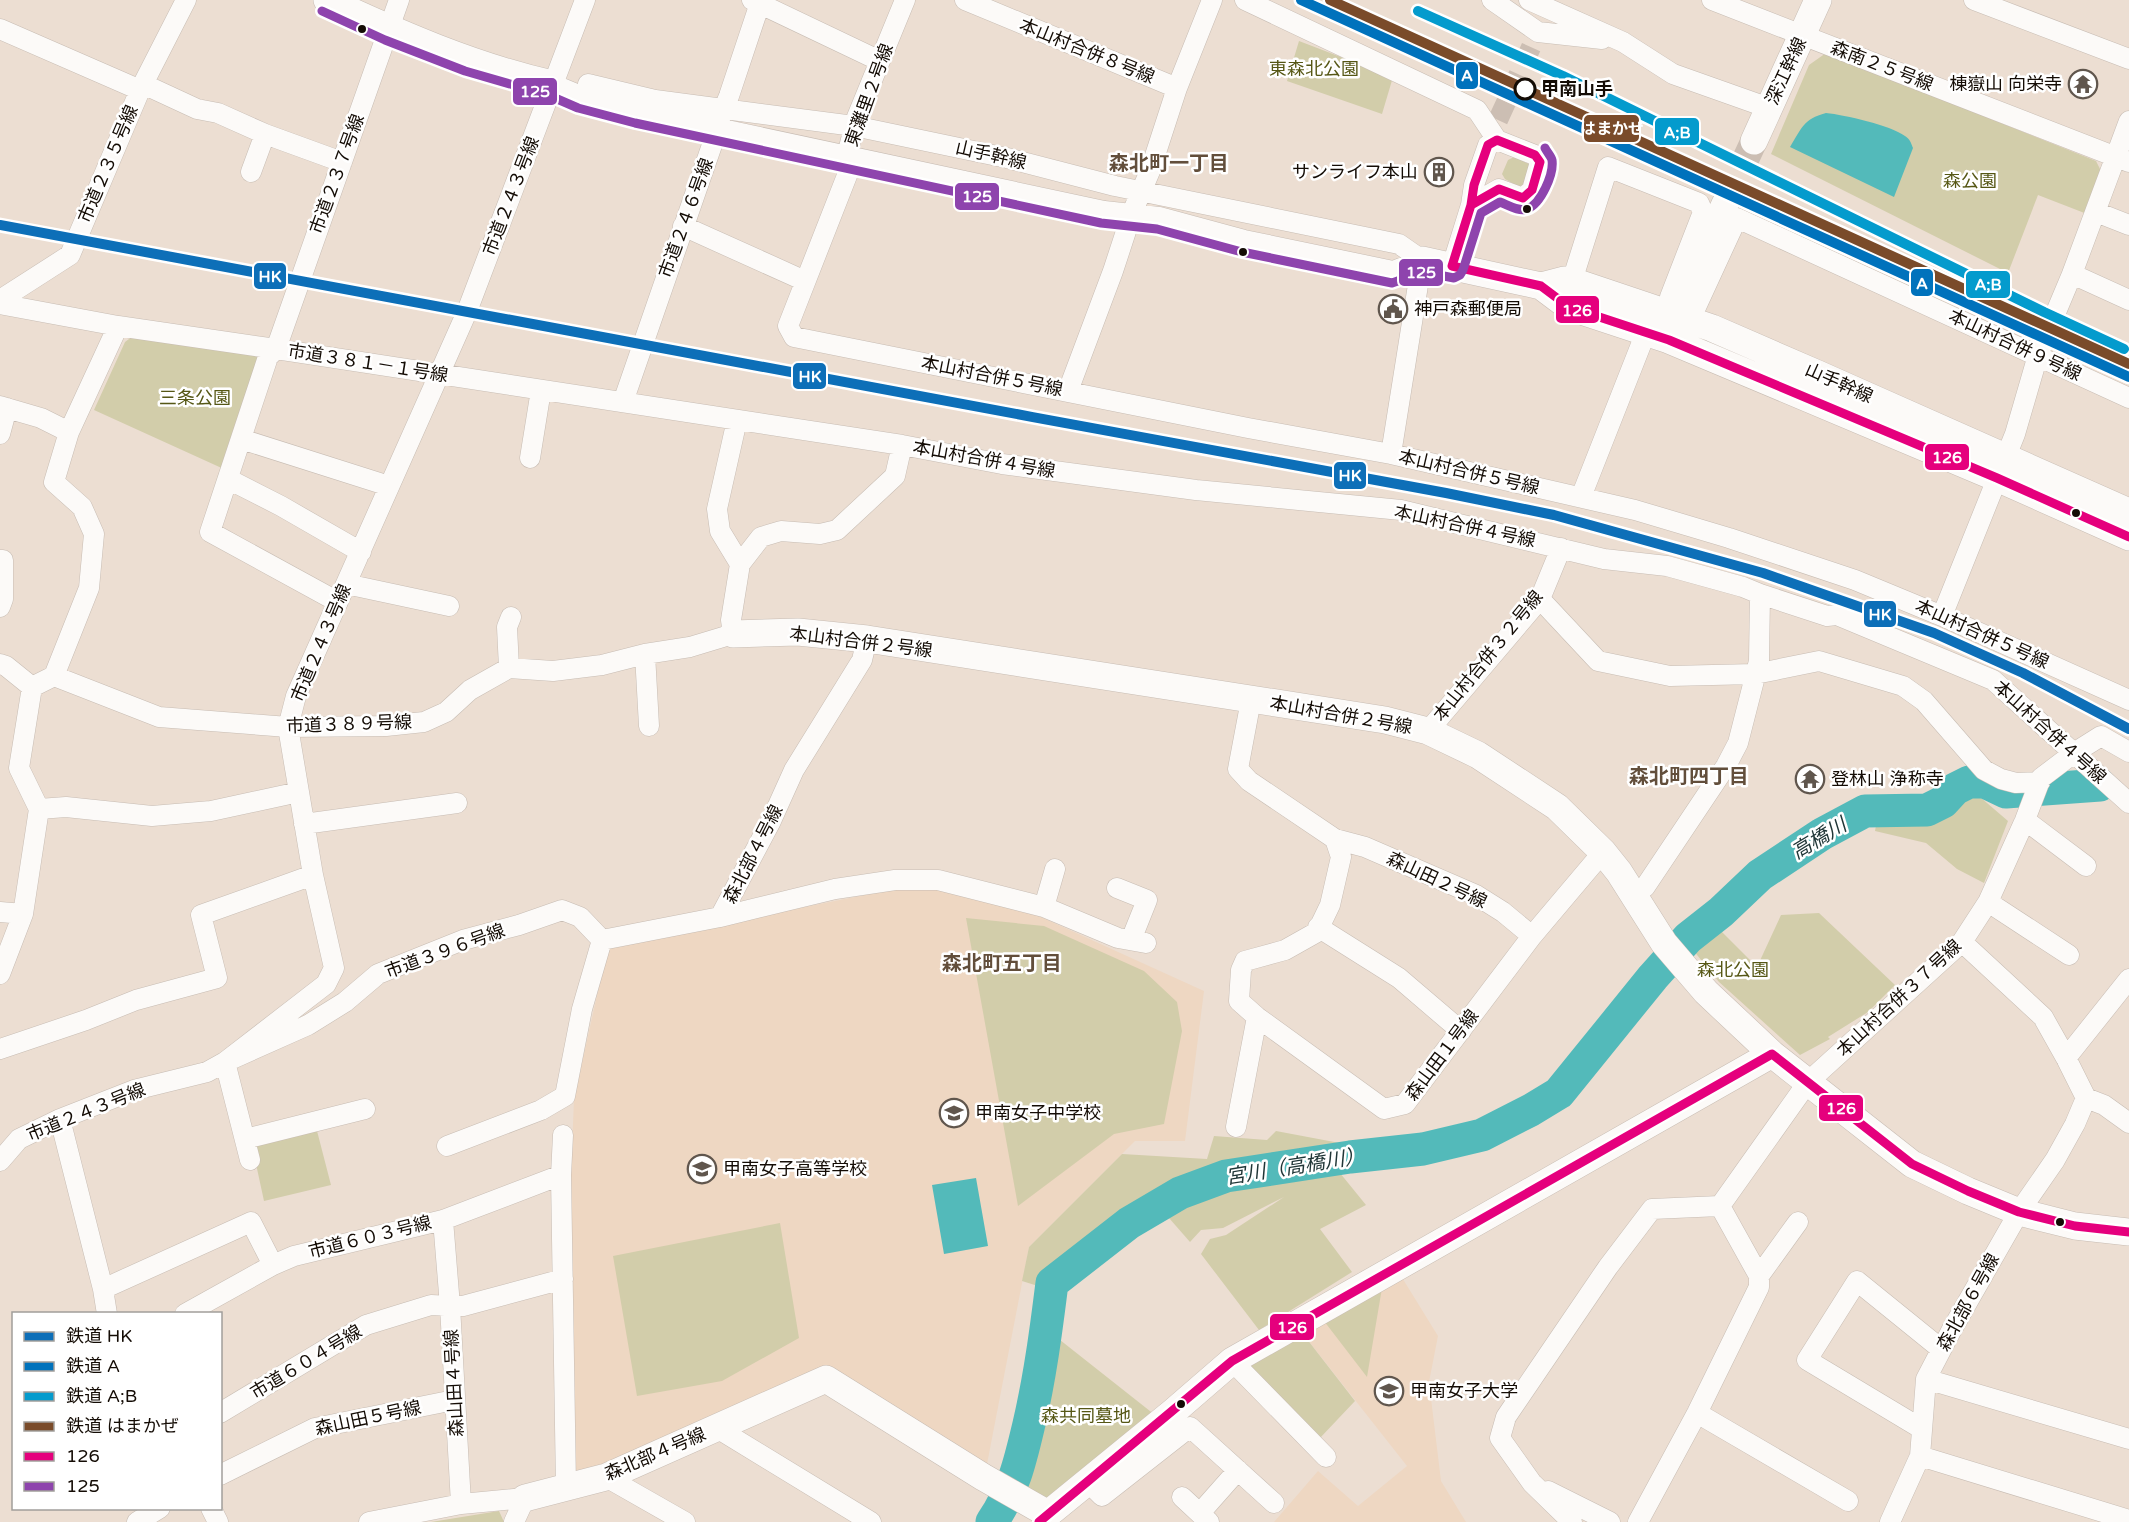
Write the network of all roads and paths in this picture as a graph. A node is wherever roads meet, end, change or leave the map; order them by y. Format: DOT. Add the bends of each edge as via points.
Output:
graph roads {
  1 [pos="186,0"];
  2 [pos="327,0"];
  3 [pos="399,0"];
  4 [pos="585,0"];
  5 [pos="905,0"];
  6 [pos="964,0"];
  7 [pos="1212,0"];
  8 [pos="1245,0"];
  9 [pos="1492,0"];
  10 [pos="1712,0"];
  11 [pos="1818,0"];
  12 [pos="1974,0"];
  13 [pos="758,1"];
  14 [pos="1543,12"];
  15 [pos="0,29"];
  16 [pos="389,29"];
  17 [pos="1803,35"];
  18 [pos="2129,59"];
  19 [pos="880,61"];
  20 [pos="552,84"];
  21 [pos="142,87"];
  22 [pos="1177,88"];
  23 [pos="1769,108"];
  24 [pos="724,109"];
  25 [pos="2129,121"];
  26 [pos="855,126"];
  27 [pos="716,128"];
  28 [pos="264,134"];
  29 [pos="1497,140"];
  30 [pos="1754,141"];
  31 [pos="847,155"];
  32 [pos="2122,160"];
  33 [pos="342,162"];
  34 [pos="251,172"];
  35 [pos="1141,191"];
  36 [pos="1471,205"];
  37 [pos="1720,208"];
  38 [pos="1132,213"];
  39 [pos="2102,214"];
  40 [pos="2129,225"];
  41 [pos="683,226"];
  42 [pos="1422,260"];
  43 [pos="1452,266"];
  44 [pos="2072,274"];
  45 [pos="805,281"];
  46 [pos="1572,281"];
  47 [pos="1541,286"];
  48 [pos="2129,300"];
  49 [pos="0,302"];
  50 [pos="1669,324"];
  51 [pos="118,326"];
  52 [pos="788,326"];
  53 [pos="276,349"];
  54 [pos="2038,355"];
  55 [pos="439,374"];
  56 [pos="541,390"];
  57 [pos="1068,391"];
  58 [pos="2129,398"];
  59 [pos="623,402"];
  60 [pos="3,407"];
  61 [pos="737,420"];
  62 [pos="69,432"];
  63 [pos="0,434"];
  64 [pos="241,439"];
  65 [pos="902,445"];
  66 [pos="1391,454"];
  67 [pos="530,458"];
  68 [pos="2002,468"];
  69 [pos="228,479"];
  70 [pos="389,486"];
  71 [pos="1581,497"];
  72 [pos="2129,512"];
  73 [pos="2129,537"];
  74 [pos="1561,548"];
  75 [pos="361,552"];
  76 [pos="0,560"];
  77 [pos="740,564"];
  78 [pos="342,593"];
  79 [pos="1760,594"];
  80 [pos="1540,599"];
  81 [pos="449,606"];
  82 [pos="0,607"];
  83 [pos="1942,616"];
  84 [pos="511,617"];
  85 [pos="733,634"];
  86 [pos="867,639"];
  87 [pos="645,654"];
  88 [pos="0,664"];
  89 [pos="509,668"];
  90 [pos="1755,674"];
  91 [pos="54,676"];
  92 [pos="32,687"];
  93 [pos="2127,695"];
  94 [pos="1251,700"];
  95 [pos="650,726"];
  96 [pos="288,727"];
  97 [pos="1428,731"];
  98 [pos="2129,752"];
  99 [pos="2074,753"];
  100 [pos="299,792"];
  101 [pos="2034,798"];
  102 [pos="458,803"];
  103 [pos="2129,803"];
  104 [pos="39,809"];
  105 [pos="304,824"];
  106 [pos="1335,839"];
  107 [pos="1603,852"];
  108 [pos="2086,866"];
  109 [pos="1055,869"];
  110 [pos="313,875"];
  111 [pos="1117,888"];
  112 [pos="1633,895"];
  113 [pos="1988,902"];
  114 [pos="1044,907"];
  115 [pos="0,912"];
  116 [pos="23,914"];
  117 [pos="720,917"];
  118 [pos="1318,927"];
  119 [pos="1532,936"];
  120 [pos="602,940"];
  121 [pos="1962,942"];
  122 [pos="2069,955"];
  123 [pos="0,974"];
  124 [pos="2129,979"];
  125 [pos="1257,1017"];
  126 [pos="1461,1030"];
  127 [pos="0,1049"];
  128 [pos="1772,1054"];
  129 [pos="2066,1058"];
  130 [pos="225,1062"];
  131 [pos="1808,1082"];
  132 [pos="2086,1098"];
  133 [pos="365,1109"];
  134 [pos="60,1119"];
  135 [pos="2129,1123"];
  136 [pos="1236,1127"];
  137 [pos="563,1135"];
  138 [pos="245,1139"];
  139 [pos="447,1146"];
  140 [pos="249,1160"];
  141 [pos="0,1161"];
  142 [pos="561,1175"];
  143 [pos="1720,1206"];
  144 [pos="2019,1212"];
  145 [pos="443,1220"];
  146 [pos="1798,1222"];
  147 [pos="2129,1232"];
  148 [pos="273,1265"];
  149 [pos="1759,1276"];
  150 [pos="563,1279"];
  151 [pos="104,1289"];
  152 [pos="450,1306"];
  153 [pos="107,1312"];
  154 [pos="189,1312"];
  155 [pos="1941,1349"];
  156 [pos="1232,1362"];
  157 [pos="1926,1379"];
  158 [pos="454,1400"];
  159 [pos="222,1412"];
  160 [pos="1697,1413"];
  161 [pos="717,1428"];
  162 [pos="1922,1429"];
  163 [pos="2129,1439"];
  164 [pos="1920,1456"];
  165 [pos="1326,1457"];
  166 [pos="1238,1470"];
  167 [pos="222,1474"];
  168 [pos="606,1477"];
  169 [pos="1088,1482"];
  170 [pos="1532,1483"];
  171 [pos="566,1487"];
  172 [pos="1182,1497"];
  173 [pos="1848,1501"];
  174 [pos="1274,1503"];
  175 [pos="461,1504"];
  176 [pos="158,1510"];
  177 [pos="519,1510"];
  178 [pos="1041,1514"];
  179 [pos="1204,1518"];
  180 [pos="2129,1520"];
  181 [pos="137,1522"];
  182 [pos="369,1522"];
  183 [pos="685,1522"];
  184 [pos="871,1522"];
  185 [pos="1572,1522"];
  186 [pos="1610,1522"];
  187 [pos="1638,1522"];
  188 [pos="1890,1522"];
  1 -- 21 [label="street, 市道２３５号線"];
  2 -- 16 [label="street, 山手幹線"];
  3 -- 16 [label="street, 市道２３７号線"];
  4 -- 20 [label="street, 市道２４３号線"];
  5 -- 19 [label="street, 東灘里２号線"];
  6 -- 22 [label="street, 本山村合併８号線"];
  7 -- 22 [label="street"];
  8 -- 29 [label="street" via="1477,110"];
  9 -- 14 [label="street"];
  10 -- 17 [label="street, 森南２５号線"];
  11 -- 17 [label="street, 深江幹線"];
  12 -- 18 [label="street"];
  13 -- 19 [label="street"];
  13 -- 24 [label="street, 市道２４６号線"];
  14 -- 23 [label="street" via="1623,42 1673,74"];
  15 -- 21 [label="street"];
  16 -- 20 [label="street, 山手幹線" via="469,60"];
  16 -- 33 [label="street, 市道２３７号線"];
  17 -- 23 [label="street, 深江幹線"];
  17 -- 32 [label="street, 森南２５号線"];
  19 -- 26 [label="street, 東灘里２号線"];
  20 -- 24 [label="street, 山手幹線" via="585,84 655,100"];
  20 -- 27 [label="street, 山手幹線" via="581,96"];
  20 -- 55 [label="street, 市道２４３号線" via="470,304"];
  21 -- 28 [label="street" via="197,109 218,113"];
  21 -- 49 [label="street, 市道２３５号線" via="70,255"];
  22 -- 35 [label="street"];
  23 -- 30 [label="street, 深江幹線"];
  24 -- 26 [label="street, 山手幹線"];
  24 -- 27 [label="street, 市道２４６号線"];
  25 -- 32 [label="street"];
  26 -- 31 [label="street, 東灘里２号線"];
  26 -- 35 [label="street, 山手幹線"];
  27 -- 31 [label="street, 山手幹線"];
  27 -- 41 [label="street, 市道２４６号線"];
  28 -- 33 [label="street"];
  28 -- 34 [label="street"];
  29 -- 36 [label="street" via="1488,146"];
  29 -- 36 [label="street" via="1535,155 1540,162 1532,190 1523,198 1498,189"];
  31 -- 38 [label="street, 山手幹線" via="1104,211"];
  31 -- 45 [label="street, 東灘里２号線" via="848,173"];
  32 -- 39 [label="street"];
  33 -- 53 [label="street, 市道２３７号線"];
  35 -- 38 [label="street"];
  35 -- 42 [label="street, 山手幹線" via="1398,244"];
  36 -- 43 [label="street"];
  37 -- 46 [label="street, 本山村合併９号線" via="1608,167"];
  37 -- 50 [label="street"];
  37 -- 54 [label="street, 本山村合併９号線"];
  38 -- 42 [label="street, 山手幹線" via="1393,271"];
  38 -- 57 [label="street"];
  39 -- 40 [label="street"];
  39 -- 44 [label="street"];
  41 -- 45 [label="street"];
  41 -- 59 [label="street, 市道２４６号線"];
  42 -- 43 [label="street, 山手幹線"];
  42 -- 66 [label="street"];
  43 -- 47 [label="street, 山手幹線"];
  44 -- 48 [label="street"];
  44 -- 54 [label="street"];
  45 -- 52 [label="street, 東灘里２号線"];
  46 -- 47 [label="street, 山手幹線"];
  46 -- 50 [label="street, 山手幹線"];
  47 -- 50 [label="street, 山手幹線" via="1569,307"];
  49 -- 51 [label="street, 市道３８１－１号線"];
  50 -- 68 [label="street, 山手幹線"];
  50 -- 71 [label="street"];
  51 -- 53 [label="street, 市道３８１－１号線"];
  51 -- 62 [label="street"];
  52 -- 57 [label="street, 本山村合併５号線" via="794,337"];
  53 -- 55 [label="street, 市道３８１－１号線"];
  53 -- 64 [label="street, 市道２３７号線" via="268,357"];
  54 -- 58 [label="street, 本山村合併９号線"];
  54 -- 68 [label="street"];
  55 -- 56 [label="street, 市道３８１－１号線"];
  55 -- 70 [label="street, 市道２４３号線"];
  56 -- 59 [label="street, 市道３８１－１号線"];
  56 -- 67 [label="street"];
  57 -- 66 [label="street, 本山村合併５号線"];
  59 -- 61 [label="street, 市道３８１－１号線"];
  60 -- 62 [label="street" via="41,418"];
  60 -- 63 [label="street"];
  61 -- 65 [label="street, 本山村合併４号線"];
  61 -- 77 [label="street" via="717,509 720,531"];
  62 -- 91 [label="street" via="54,482 82,507 94,534 89,588"];
  64 -- 69 [label="street, 市道２３７号線"];
  64 -- 70 [label="street"];
  65 -- 74 [label="street, 本山村合併４号線" via="1002,464 1184,488 1401,510"];
  65 -- 77 [label="street" via="895,476 837,530 820,534 781,531 761,537"];
  66 -- 71 [label="street, 本山村合併５号線"];
  68 -- 72 [label="street, 山手幹線"];
  68 -- 73 [label="street, 山手幹線"];
  68 -- 83 [label="street"];
  69 -- 75 [label="street"];
  69 -- 78 [label="street, 市道２３７号線" via="210,532"];
  70 -- 75 [label="street, 市道２４３号線"];
  71 -- 83 [label="street, 本山村合併５号線" via="1729,538 1855,580"];
  74 -- 79 [label="street, 本山村合併４号線" via="1604,559 1667,566"];
  74 -- 80 [label="street, 本山村合併３２号線"];
  75 -- 78 [label="street, 市道２４３号線"];
  76 -- 82 [label="street"];
  77 -- 85 [label="street" via="731,620"];
  78 -- 81 [label="street"];
  78 -- 96 [label="street, 市道２４３号線" via="296,696"];
  79 -- 90 [label="street" via="1759,661"];
  79 -- 99 [label="street, 本山村合併４号線" via="1827,616 1837,615 1993,680"];
  80 -- 90 [label="street" via="1598,661 1670,676"];
  80 -- 97 [label="street, 本山村合併３２号線"];
  83 -- 93 [label="street, 本山村合併５号線"];
  84 -- 89 [label="street" via="507,627"];
  85 -- 86 [label="street, 本山村合併２号線" via="798,632"];
  85 -- 87 [label="street"];
  86 -- 94 [label="street, 本山村合併２号線"];
  86 -- 117 [label="street, 森北部４号線" via="862,660 794,770"];
  87 -- 89 [label="street" via="602,665 553,671"];
  87 -- 95 [label="street"];
  88 -- 92 [label="street"];
  89 -- 96 [label="street, 市道３８９号線" via="470,690 446,712 424,722"];
  90 -- 101 [label="street" via="1819,661 1903,686 1924,701 1984,770 2016,783"];
  90 -- 112 [label="street" via="1738,743 1726,766 1645,887"];
  91 -- 92 [label="street"];
  91 -- 96 [label="street, 市道３８９号線" via="159,717"];
  92 -- 104 [label="street" via="20,768"];
  94 -- 97 [label="street, 本山村合併２号線" via="1385,720"];
  94 -- 106 [label="street, 森山田２号線" via="1238,769 1249,781"];
  96 -- 100 [label="street, 市道２４３号線"];
  97 -- 107 [label="street, 本山村合併２号線" via="1478,755 1557,807"];
  98 -- 99 [label="street, 本山村合併３７号線" via="2101,736"];
  99 -- 101 [label="street, 本山村合併３７号線" via="2041,778"];
  99 -- 103 [label="street, 本山村合併４号線"];
  100 -- 104 [label="street" via="211,811 152,816 66,807"];
  100 -- 105 [label="street, 市道２４３号線"];
  101 -- 108 [label="street"];
  101 -- 113 [label="street, 本山村合併３７号線"];
  102 -- 105 [label="street"];
  104 -- 116 [label="street"];
  105 -- 110 [label="street, 市道２４３号線"];
  106 -- 118 [label="street" via="1341,857 1330,905"];
  106 -- 119 [label="street, 森山田２号線" via="1365,847 1476,896"];
  107 -- 112 [label="street, 本山村合併２号線"];
  107 -- 119 [label="street, 森山田１号線"];
  109 -- 114 [label="street"];
  110 -- 127 [label="street" via="201,915 217,978 136,1000"];
  110 -- 130 [label="street, 市道２４３号線" via="334,968 326,984"];
  111 -- 114 [label="street" via="1147,900 1139,942 1118,938"];
  112 -- 128 [label="street, 本山村合併２号線" via="1706,992"];
  113 -- 121 [label="street, 本山村合併３７号線"];
  113 -- 122 [label="street"];
  114 -- 117 [label="street" via="938,880 895,880 835,889"];
  115 -- 116 [label="street"];
  116 -- 123 [label="street"];
  117 -- 120 [label="street, 森北部４号線"];
  118 -- 125 [label="street, 森山田１号線" via="1317,932 1285,950 1245,961 1239,1001"];
  118 -- 126 [label="street" via="1399,978"];
  119 -- 126 [label="street, 森山田１号線"];
  120 -- 130 [label="street, 市道３９６号線" via="580,917 561,910 464,940 378,975 308,1025"];
  120 -- 139 [label="street" via="582,1009 565,1096 541,1110"];
  121 -- 129 [label="street" via="2043,1017"];
  121 -- 131 [label="street, 本山村合併３７号線"];
  124 -- 129 [label="street"];
  125 -- 126 [label="street, 森山田１号線" via="1384,1109 1405,1104"];
  125 -- 136 [label="street"];
  128 -- 131 [label="street, 本山村合併２号線"];
  128 -- 156 [label="street"];
  129 -- 132 [label="street"];
  130 -- 134 [label="street, 市道２４３号線" via="207,1072 134,1090"];
  130 -- 138 [label="street"];
  131 -- 143 [label="street, 本山村合併３７号線"];
  131 -- 144 [label="street, 本山村合併２号線" via="1912,1164"];
  132 -- 135 [label="street"];
  132 -- 144 [label="street, 森北部６号線" via="2055,1160"];
  133 -- 138 [label="street"];
  134 -- 141 [label="street, 市道２４３号線" via="19,1139"];
  134 -- 151 [label="street"];
  137 -- 142 [label="street"];
  138 -- 140 [label="street"];
  142 -- 145 [label="street, 市道６０３号線"];
  142 -- 150 [label="street"];
  143 -- 149 [label="street"];
  143 -- 170 [label="street" via="1652,1209 1536,1372 1506,1417 1500,1438"];
  144 -- 147 [label="street, 本山村合併２号線" via="2075,1226"];
  144 -- 155 [label="street, 森北部６号線"];
  145 -- 148 [label="street, 市道６０３号線" via="294,1256"];
  145 -- 152 [label="street"];
  146 -- 149 [label="street"];
  148 -- 151 [label="street" via="251,1222"];
  148 -- 154 [label="street, 市道６０３号線"];
  149 -- 160 [label="street" via="1759,1287"];
  150 -- 152 [label="street, 森山田４号線" via="463,1306"];
  150 -- 171 [label="street"];
  151 -- 153 [label="street"];
  152 -- 158 [label="street, 森山田４号線"];
  152 -- 159 [label="street, 市道６０４号線" via="430,1305 366,1325"];
  155 -- 157 [label="street, 森北部６号線"];
  155 -- 162 [label="street" via="1857,1281 1808,1360"];
  156 -- 165 [label="street"];
  156 -- 169 [label="street"];
  157 -- 162 [label="street, 森北部６号線"];
  157 -- 163 [label="street"];
  158 -- 167 [label="street, 森山田５号線" via="315,1428"];
  158 -- 175 [label="street, 森山田４号線"];
  160 -- 173 [label="street"];
  160 -- 187 [label="street"];
  161 -- 168 [label="street, 森北部４号線"];
  161 -- 178 [label="street, 森北部４号線" via="826,1379"];
  161 -- 184 [label="street"];
  162 -- 164 [label="street, 森北部６号線"];
  164 -- 180 [label="street"];
  164 -- 188 [label="street, 森北部６号線"];
  166 -- 169 [label="street" via="1190,1427 1102,1496"];
  166 -- 174 [label="street"];
  166 -- 179 [label="street"];
  168 -- 171 [label="street, 森北部４号線"];
  168 -- 183 [label="street"];
  169 -- 178 [label="street"];
  170 -- 185 [label="street"];
  170 -- 186 [label="street"];
  171 -- 177 [label="street, 森北部４号線"];
  172 -- 179 [label="street"];
  175 -- 177 [label="street"];
  175 -- 182 [label="street"];
  176 -- 181 [label="street"];
}
